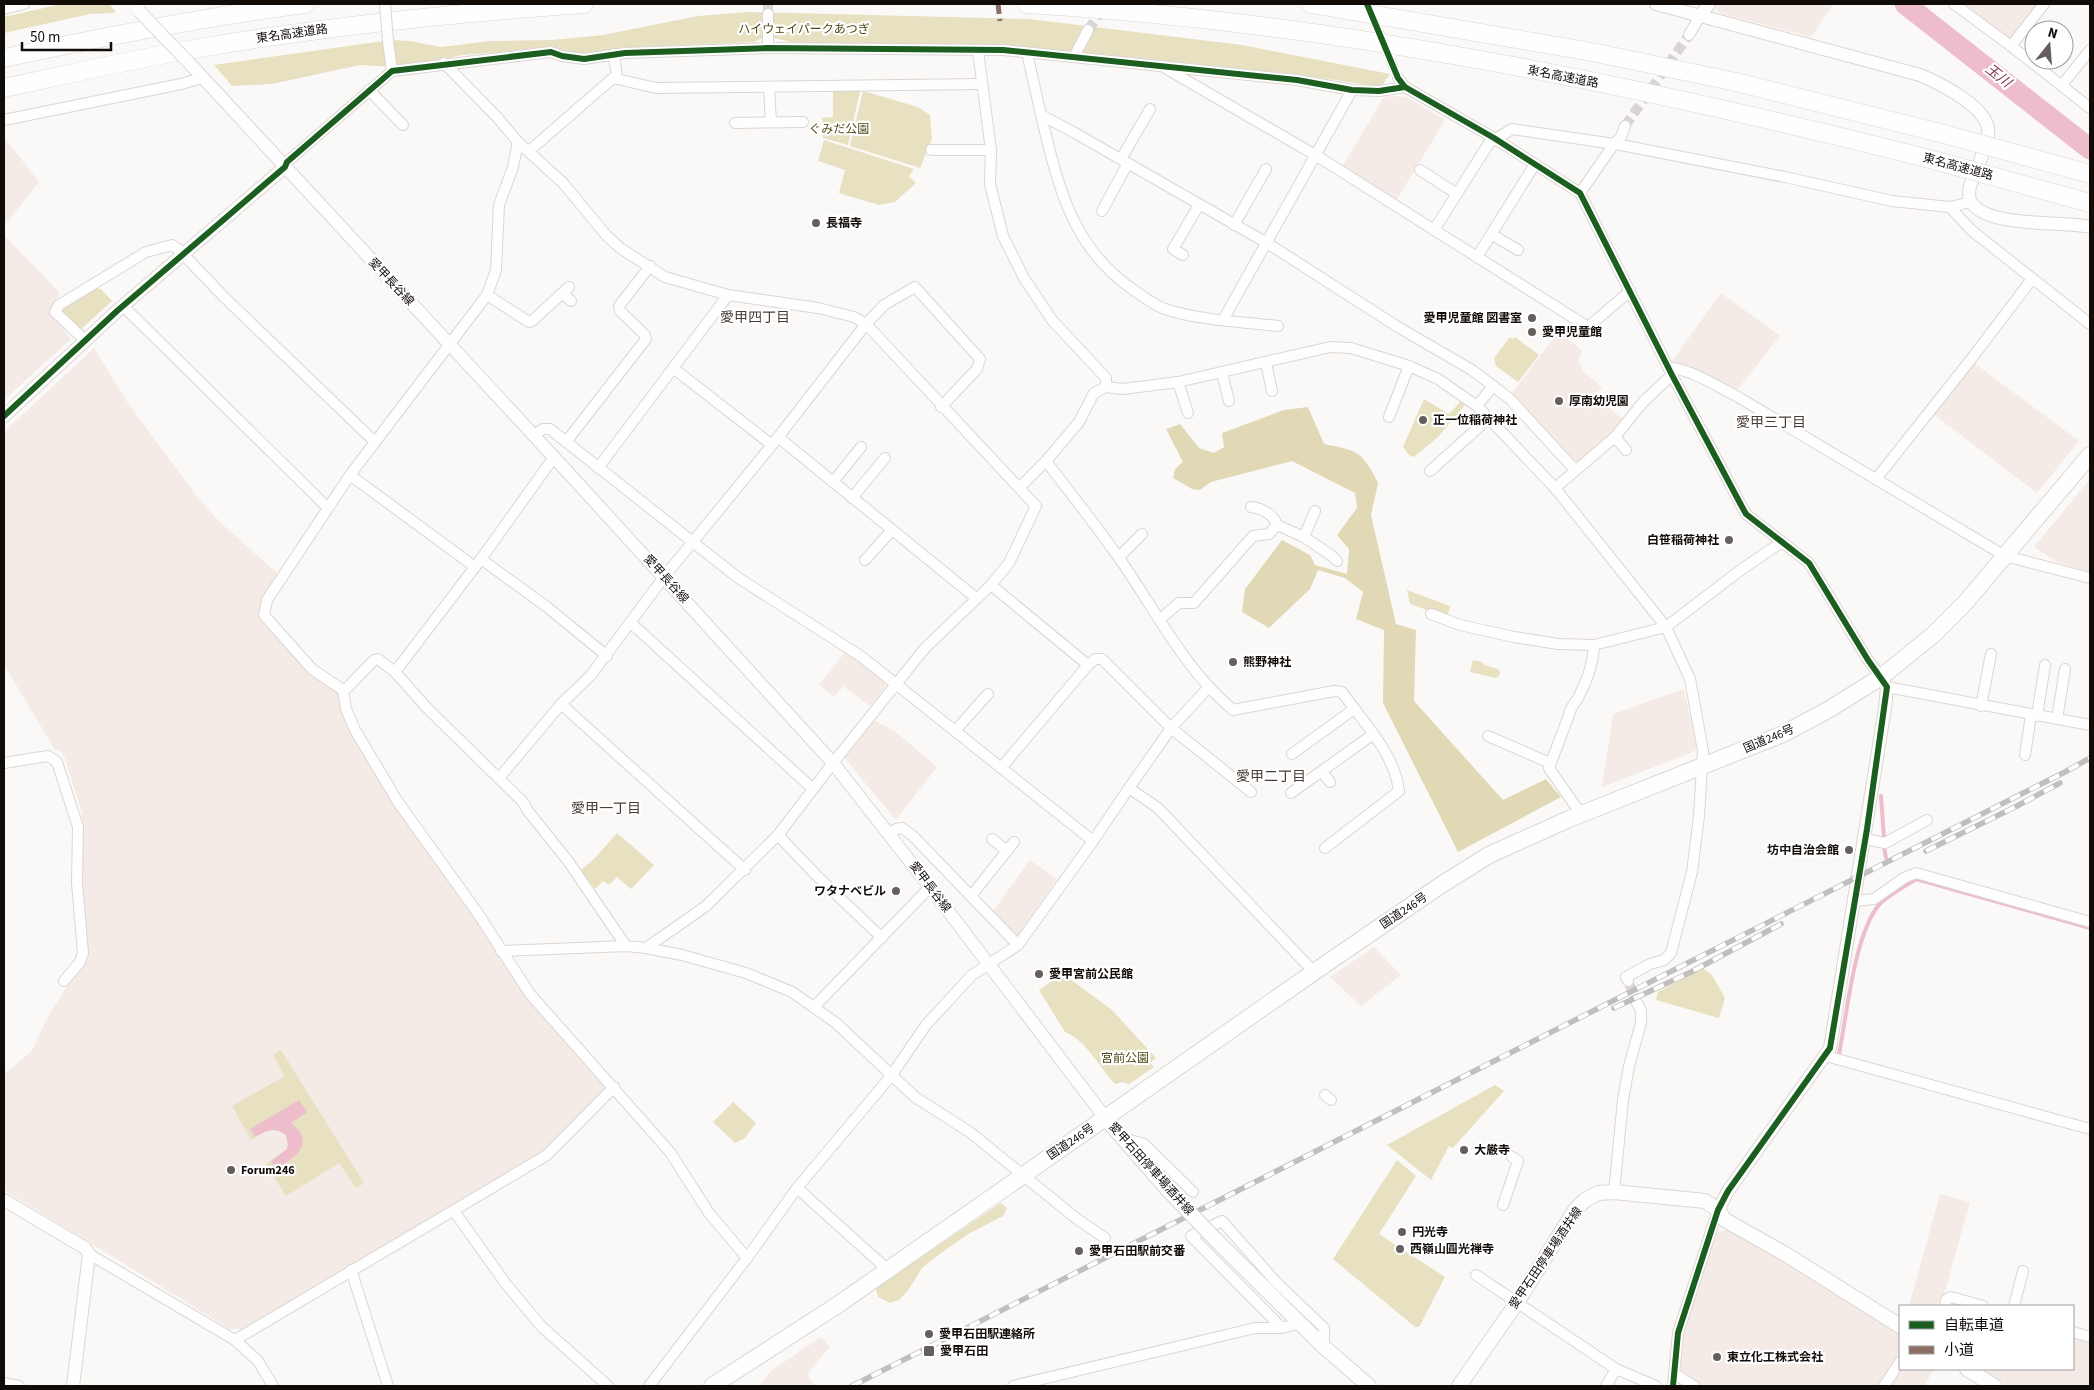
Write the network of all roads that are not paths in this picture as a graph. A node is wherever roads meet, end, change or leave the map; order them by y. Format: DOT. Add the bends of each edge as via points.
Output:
graph roads {
  1 [pos="24,4"];
  2 [pos="305,4"];
  3 [pos="384,4"];
  4 [pos="584,4"];
  5 [pos="1027,4"];
  6 [pos="1312,4"];
  7 [pos="1656,4"];
  8 [pos="1709,4"];
  9 [pos="1954,4"];
  10 [pos="2044,4"];
  11 [pos="136,7"];
  12 [pos="4,8"];
  13 [pos="768,14"];
  14 [pos="1700,16"];
  15 [pos="1088,30"];
  16 [pos="1689,35"];
  17 [pos="2011,46"];
  18 [pos="768,48"];
  19 [pos="2090,50"];
  20 [pos="978,51"];
  21 [pos="1027,53"];
  22 [pos="614,54"];
  23 [pos="1074,57"];
  24 [pos="4,58"];
  25 [pos="444,63"];
  26 [pos="1162,67"];
  27 [pos="392,71"];
  28 [pos="198,73"];
  29 [pos="617,78"];
  30 [pos="1398,78"];
  31 [pos="981,84"];
  32 [pos="2062,85"];
  33 [pos="769,87"];
  34 [pos="1405,87"];
  35 [pos="4,88"];
  36 [pos="369,90"];
  37 [pos="1352,90"];
  38 [pos="1150,108"];
  39 [pos="2090,108"];
  40 [pos="1041,115"];
  41 [pos="4,120"];
  42 [pos="771,122"];
  43 [pos="802,122"];
  44 [pos="735,123"];
  45 [pos="403,125"];
  46 [pos="1625,126"];
  47 [pos="1494,138"];
  48 [pos="518,142"];
  49 [pos="1614,144"];
  50 [pos="931,150"];
  51 [pos="991,150"];
  52 [pos="529,151"];
  53 [pos="1317,156"];
  54 [pos="1125,161"];
  55 [pos="1534,164"];
  56 [pos="285,167"];
  57 [pos="1266,169"];
  58 [pos="1420,170"];
  59 [pos="2090,174"];
  60 [pos="1580,193"];
  61 [pos="1457,194"];
  62 [pos="1971,202"];
  63 [pos="2090,203"];
  64 [pos="1199,205"];
  65 [pos="1950,207"];
  66 [pos="1102,211"];
  67 [pos="1234,225"];
  68 [pos="2090,227"];
  69 [pos="1434,230"];
  70 [pos="1491,234"];
  71 [pos="1267,244"];
  72 [pos="1518,250"];
  73 [pos="184,253"];
  74 [pos="1183,255"];
  75 [pos="1477,257"];
  76 [pos="650,266"];
  77 [pos="2032,279"];
  78 [pos="1630,291"];
  79 [pos="488,295"];
  80 [pos="728,295"];
  81 [pos="571,301"];
  82 [pos="123,306"];
  83 [pos="1223,320"];
  84 [pos="866,324"];
  85 [pos="2090,324"];
  86 [pos="1278,326"];
  87 [pos="85,340"];
  88 [pos="449,346"];
  89 [pos="1266,363"];
  90 [pos="1408,366"];
  91 [pos="673,368"];
  92 [pos="1670,371"];
  93 [pos="1222,373"];
  94 [pos="1178,382"];
  95 [pos="1493,386"];
  96 [pos="1106,387"];
  97 [pos="1272,391"];
  98 [pos="1229,401"];
  99 [pos="1477,406"];
  100 [pos="941,407"];
  101 [pos="1188,413"];
  102 [pos="4,416"];
  103 [pos="1389,417"];
  104 [pos="1489,418"];
  105 [pos="533,435"];
  106 [pos="1615,436"];
  107 [pos="775,441"];
  108 [pos="375,442"];
  109 [pos="566,442"];
  110 [pos="856,450"];
  111 [pos="1626,450"];
  112 [pos="2090,455"];
  113 [pos="554,457"];
  114 [pos="886,458"];
  115 [pos="1046,461"];
  116 [pos="598,468"];
  117 [pos="1430,470"];
  118 [pos="1575,470"];
  119 [pos="350,476"];
  120 [pos="1876,479"];
  121 [pos="833,482"];
  122 [pos="1020,487"];
  123 [pos="1555,488"];
  124 [pos="852,498"];
  125 [pos="327,507"];
  126 [pos="1251,507"];
  127 [pos="1316,511"];
  128 [pos="1277,525"];
  129 [pos="892,530"];
  130 [pos="1142,534"];
  131 [pos="1304,537"];
  132 [pos="693,542"];
  133 [pos="1782,542"];
  134 [pos="2005,556"];
  135 [pos="1119,557"];
  136 [pos="865,560"];
  137 [pos="1337,561"];
  138 [pos="478,563"];
  139 [pos="664,577"];
  140 [pos="2090,578"];
  141 [pos="991,585"];
  142 [pos="976,598"];
  143 [pos="1431,614"];
  144 [pos="1160,619"];
  145 [pos="631,622"];
  146 [pos="1666,627"];
  147 [pos="1594,645"];
  148 [pos="1991,654"];
  149 [pos="607,656"];
  150 [pos="1088,665"];
  151 [pos="2045,665"];
  152 [pos="2065,669"];
  153 [pos="395,672"];
  154 [pos="1884,682"];
  155 [pos="895,684"];
  156 [pos="1208,688"];
  157 [pos="343,690"];
  158 [pos="988,694"];
  159 [pos="561,704"];
  160 [pos="1981,706"];
  161 [pos="1354,709"];
  162 [pos="2034,715"];
  163 [pos="2057,719"];
  164 [pos="2090,725"];
  165 [pos="1171,728"];
  166 [pos="955,731"];
  167 [pos="1372,735"];
  168 [pos="1492,741"];
  169 [pos="2028,749"];
  170 [pos="1292,754"];
  171 [pos="4,763"];
  172 [pos="833,763"];
  173 [pos="1550,763"];
  174 [pos="1703,765"];
  175 [pos="1001,768"];
  176 [pos="1322,772"];
  177 [pos="500,777"];
  178 [pos="1330,782"];
  179 [pos="1129,788"];
  180 [pos="813,789"];
  181 [pos="1250,792"];
  182 [pos="1291,794"];
  183 [pos="1581,814"];
  184 [pos="1927,820"];
  185 [pos="889,834"];
  186 [pos="778,835"];
  187 [pos="992,839"];
  188 [pos="1865,839"];
  189 [pos="1093,841"];
  190 [pos="1014,842"];
  191 [pos="1325,848"];
  192 [pos="1007,851"];
  193 [pos="745,870"];
  194 [pos="930,887"];
  195 [pos="971,896"];
  196 [pos="1855,901"];
  197 [pos="2090,922"];
  198 [pos="882,938"];
  199 [pos="1018,945"];
  200 [pos="626,946"];
  201 [pos="646,948"];
  202 [pos="501,951"];
  203 [pos="988,963"];
  204 [pos="1314,972"];
  205 [pos="1628,981"];
  206 [pos="64,982"];
  207 [pos="1637,1003"];
  208 [pos="814,1006"];
  209 [pos="1826,1056"];
  210 [pos="891,1076"];
  211 [pos="614,1087"];
  212 [pos="1106,1119"];
  213 [pos="2090,1129"];
  214 [pos="1123,1138"];
  215 [pos="1512,1157"];
  216 [pos="1022,1175"];
  217 [pos="797,1188"];
  218 [pos="1193,1192"];
  219 [pos="1614,1192"];
  220 [pos="4,1200"];
  221 [pos="1503,1205"];
  222 [pos="1718,1210"];
  223 [pos="454,1211"];
  224 [pos="1105,1238"];
  225 [pos="89,1254"];
  226 [pos="747,1258"];
  227 [pos="887,1269"];
  228 [pos="351,1270"];
  229 [pos="2023,1271"];
  230 [pos="1476,1275"];
  231 [pos="1516,1304"];
  232 [pos="1944,1305"];
  233 [pos="1979,1305"];
  234 [pos="2014,1305"];
  235 [pos="1300,1323"];
  236 [pos="1899,1325"];
  237 [pos="1282,1328"];
  238 [pos="2074,1332"];
  239 [pos="2090,1337"];
  240 [pos="235,1340"];
  241 [pos="1324,1347"];
  242 [pos="1899,1364"];
  243 [pos="1616,1369"];
  244 [pos="1969,1370"];
  245 [pos="1675,1374"];
  246 [pos="4,1383"];
  247 [pos="19,1386"];
  248 [pos="73,1386"];
  249 [pos="273,1386"];
  250 [pos="388,1386"];
  251 [pos="608,1386"];
  252 [pos="649,1386"];
  253 [pos="712,1386"];
  254 [pos="1013,1386"];
  255 [pos="1369,1386"];
  256 [pos="1459,1386"];
  257 [pos="1606,1386"];
  258 [pos="1656,1386"];
  259 [pos="1673,1386"];
  260 [pos="1694,1386"];
  261 [pos="1884,1386"];
  262 [pos="1994,1386"];
  1 -- 12 [label="street"];
  2 -- 24 [label="highway" via="156,27"];
  3 -- 27 [label="street, bridge"];
  4 -- 35 [label="highway, 東名高速道路" via="432,16 303,32 122,62"];
  5 -- 63 [label="highway, 東名高速道路, bridge" via="1225,22 1466,58 1825,133"];
  6 -- 59 [label="highway, bridge" via="1592,52 1736,82"];
  7 -- 14 [label="street"];
  8 -- 14 [label="street"];
  9 -- 17 [label="street"];
  10 -- 17 [label="street"];
  11 -- 28 [label="street, 愛甲長谷線, bridge"];
  13 -- 18 [label="street"];
  14 -- 16 [label="street"];
  14 -- 62 [label="street" via="1920,74 1957,94 1986,121 1989,134 1970,186"];
  15 -- 23 [label="street"];
  17 -- 32 [label="street"];
  18 -- 20 [label="street"];
  18 -- 22 [label="street"];
  19 -- 32 [label="street"];
  20 -- 21 [label="street"];
  20 -- 31 [label="street"];
  21 -- 23 [label="street"];
  21 -- 40 [label="street"];
  22 -- 25 [label="street" via="584,59 551,52"];
  22 -- 29 [label="street"];
  23 -- 26 [label="street"];
  25 -- 27 [label="street"];
  25 -- 48 [label="street"];
  26 -- 37 [label="street" via="1297,80"];
  26 -- 53 [label="street"];
  27 -- 36 [label="street"];
  28 -- 41 [label="street" via="181,84"];
  28 -- 56 [label="street, 愛甲長谷線"];
  29 -- 33 [label="street" via="656,88"];
  29 -- 52 [label="street" via="613,78"];
  30 -- 34 [label="street"];
  31 -- 33 [label="street"];
  31 -- 51 [label="street"];
  32 -- 39 [label="street"];
  33 -- 42 [label="street"];
  34 -- 37 [label="street" via="1379,91"];
  34 -- 47 [label="street"];
  36 -- 45 [label="street"];
  36 -- 56 [label="street"];
  37 -- 53 [label="street"];
  38 -- 54 [label="street"];
  40 -- 54 [label="street"];
  40 -- 83 [label="street" via="1061,192 1088,248 1103,265 1123,283 1164,309"];
  42 -- 43 [label="street"];
  42 -- 44 [label="street"];
  46 -- 49 [label="street"];
  47 -- 49 [label="street" via="1512,129"];
  47 -- 55 [label="street"];
  47 -- 61 [label="street"];
  48 -- 52 [label="street"];
  48 -- 79 [label="street" via="499,205 496,270"];
  49 -- 60 [label="street"];
  49 -- 65 [label="street" via="1892,201"];
  50 -- 51 [label="street"];
  51 -- 96 [label="street" via="990,184 1003,236 1024,278 1052,320 1106,378"];
  52 -- 76 [label="street" via="563,183 606,235 620,248"];
  53 -- 69 [label="street"];
  53 -- 71 [label="street"];
  54 -- 64 [label="street"];
  54 -- 66 [label="street"];
  55 -- 60 [label="street"];
  55 -- 70 [label="street"];
  56 -- 73 [label="street"];
  56 -- 88 [label="street, 愛甲長谷線"];
  57 -- 67 [label="street"];
  58 -- 61 [label="street"];
  60 -- 78 [label="street"];
  61 -- 69 [label="street"];
  62 -- 65 [label="street"];
  62 -- 68 [label="street" via="1983,211 2014,221"];
  64 -- 67 [label="street"];
  64 -- 74 [label="street" via="1169,247"];
  65 -- 77 [label="street" via="1971,230"];
  67 -- 71 [label="street"];
  69 -- 75 [label="street"];
  70 -- 72 [label="street"];
  70 -- 75 [label="street"];
  71 -- 83 [label="street"];
  71 -- 95 [label="street" via="1466,366"];
  73 -- 82 [label="street"];
  73 -- 87 [label="street" via="172,245 146,252 59,305 55,312"];
  73 -- 108 [label="street" via="224,297"];
  75 -- 78 [label="street" via="1588,327"];
  76 -- 80 [label="street" via="665,277"];
  76 -- 109 [label="street" via="619,306 646,339"];
  77 -- 85 [label="street"];
  77 -- 120 [label="street"];
  78 -- 92 [label="street"];
  79 -- 81 [label="street" via="529,322 540,321 566,290"];
  79 -- 88 [label="street"];
  80 -- 84 [label="street" via="818,308 854,317"];
  80 -- 91 [label="street"];
  82 -- 87 [label="street"];
  82 -- 125 [label="street"];
  83 -- 86 [label="street"];
  84 -- 100 [label="street"];
  84 -- 100 [label="street" via="884,305 915,287 980,359 977,369"];
  84 -- 107 [label="street"];
  87 -- 102 [label="street"];
  88 -- 105 [label="street, 愛甲長谷線"];
  88 -- 108 [label="street"];
  89 -- 90 [label="street" via="1330,347 1351,348"];
  89 -- 93 [label="street"];
  89 -- 97 [label="street"];
  90 -- 99 [label="street" via="1438,380"];
  90 -- 103 [label="street"];
  91 -- 107 [label="street"];
  91 -- 116 [label="street"];
  92 -- 106 [label="street"];
  92 -- 120 [label="street" via="1678,368 1694,374 1738,397"];
  92 -- 133 [label="street" via="1746,514"];
  93 -- 94 [label="street"];
  93 -- 98 [label="street"];
  94 -- 96 [label="street" via="1123,389"];
  94 -- 101 [label="street"];
  95 -- 99 [label="street"];
  95 -- 118 [label="street" via="1510,399"];
  96 -- 115 [label="street" via="1094,393 1079,422"];
  99 -- 104 [label="street"];
  100 -- 122 [label="street"];
  104 -- 117 [label="street"];
  104 -- 123 [label="street"];
  105 -- 109 [label="street" via="550,429"];
  105 -- 113 [label="street, 愛甲長谷線"];
  106 -- 111 [label="street"];
  106 -- 118 [label="street"];
  107 -- 121 [label="street"];
  107 -- 132 [label="street"];
  108 -- 119 [label="street"];
  109 -- 116 [label="street"];
  110 -- 121 [label="street"];
  112 -- 134 [label="highway, 国道246号"];
  113 -- 138 [label="street"];
  113 -- 139 [label="street, 愛甲長谷線"];
  114 -- 124 [label="street" via="876,465"];
  115 -- 122 [label="street"];
  115 -- 135 [label="street"];
  116 -- 132 [label="street"];
  118 -- 123 [label="street"];
  119 -- 125 [label="street"];
  119 -- 138 [label="street"];
  120 -- 134 [label="street"];
  121 -- 124 [label="street"];
  122 -- 141 [label="street" via="1036,506 1009,564"];
  123 -- 146 [label="street"];
  124 -- 129 [label="street"];
  125 -- 157 [label="street" via="267,600 264,615 312,668"];
  126 -- 128 [label="street" via="1269,514"];
  127 -- 131 [label="street"];
  128 -- 131 [label="street"];
  128 -- 144 [label="street" via="1269,534 1253,536 1194,603 1179,603"];
  129 -- 136 [label="street"];
  129 -- 142 [label="street"];
  130 -- 135 [label="street"];
  131 -- 137 [label="street"];
  132 -- 139 [label="street"];
  132 -- 155 [label="street" via="738,577 862,656"];
  133 -- 146 [label="street"];
  133 -- 154 [label="street" via="1809,563"];
  134 -- 140 [label="street"];
  134 -- 154 [label="highway, 国道246号" via="1965,603"];
  135 -- 144 [label="street"];
  138 -- 149 [label="street" via="547,607"];
  138 -- 153 [label="street"];
  139 -- 145 [label="street"];
  139 -- 172 [label="street, 愛甲長谷線"];
  141 -- 142 [label="street"];
  141 -- 150 [label="street"];
  142 -- 155 [label="street" via="925,648"];
  143 -- 147 [label="street" via="1460,625 1514,637 1558,644"];
  144 -- 156 [label="street"];
  145 -- 149 [label="street"];
  145 -- 180 [label="street"];
  146 -- 147 [label="street"];
  146 -- 174 [label="street" via="1690,679 1704,751"];
  147 -- 173 [label="street" via="1593,662 1579,695 1570,706 1564,731"];
  148 -- 160 [label="street"];
  149 -- 159 [label="street"];
  150 -- 165 [label="street" via="1095,659 1102,659"];
  150 -- 175 [label="street"];
  151 -- 162 [label="street"];
  152 -- 163 [label="street"];
  153 -- 157 [label="street" via="378,659 374,660"];
  153 -- 177 [label="street" via="460,741"];
  154 -- 160 [label="street"];
  154 -- 174 [label="highway, 国道246号" via="1783,734"];
  154 -- 188 [label="street"];
  155 -- 166 [label="street"];
  155 -- 172 [label="street"];
  156 -- 161 [label="street" via="1233,710 1334,691 1342,692"];
  156 -- 165 [label="street"];
  157 -- 202 [label="street" via="346,709 355,730 398,802"];
  158 -- 166 [label="street"];
  159 -- 177 [label="street"];
  159 -- 193 [label="street"];
  160 -- 162 [label="street"];
  161 -- 167 [label="street"];
  161 -- 170 [label="street"];
  162 -- 163 [label="street"];
  162 -- 169 [label="street"];
  163 -- 164 [label="street"];
  165 -- 179 [label="street"];
  165 -- 181 [label="street" via="1225,778"];
  166 -- 175 [label="street"];
  167 -- 176 [label="street"];
  167 -- 191 [label="street" via="1388,756 1400,791"];
  168 -- 173 [label="street"];
  171 -- 206 [label="street" via="48,756 54,758 76,816 82,953 80,962"];
  172 -- 180 [label="street"];
  172 -- 185 [label="street, 愛甲長谷線"];
  173 -- 183 [label="street" via="1551,772"];
  174 -- 183 [label="highway, 国道246号"];
  174 -- 205 [label="street" via="1692,872 1672,953 1664,960 1626,977"];
  175 -- 189 [label="street"];
  176 -- 178 [label="street"];
  176 -- 182 [label="street"];
  177 -- 200 [label="street" via="568,860"];
  179 -- 189 [label="street"];
  179 -- 204 [label="street" via="1158,808"];
  180 -- 186 [label="street"];
  183 -- 204 [label="highway, 国道246号" via="1489,855"];
  184 -- 188 [label="street" via="1885,843"];
  185 -- 194 [label="street, 愛甲長谷線"];
  185 -- 195 [label="street" via="902,828 913,836"];
  186 -- 193 [label="street"];
  186 -- 198 [label="street"];
  187 -- 192 [label="street"];
  188 -- 196 [label="street"];
  189 -- 199 [label="street"];
  190 -- 192 [label="street"];
  192 -- 195 [label="street"];
  193 -- 201 [label="street" via="706,906"];
  194 -- 198 [label="street"];
  194 -- 203 [label="street, 愛甲長谷線"];
  195 -- 199 [label="street"];
  196 -- 197 [label="street" via="1874,899 1916,873"];
  196 -- 209 [label="street"];
  198 -- 208 [label="street"];
  199 -- 203 [label="street"];
  200 -- 201 [label="street"];
  200 -- 202 [label="street"];
  201 -- 208 [label="street" via="746,973 792,992"];
  202 -- 211 [label="street" via="530,994"];
  203 -- 210 [label="street" via="972,975 926,1025"];
  203 -- 212 [label="street, 愛甲長谷線"];
  204 -- 212 [label="highway, 国道246号"];
  207 -- 219 [label="street" via="1641,1023 1628,1066"];
  208 -- 210 [label="street"];
  209 -- 213 [label="street"];
  209 -- 222 [label="street"];
  210 -- 216 [label="street" via="915,1097 971,1133"];
  210 -- 217 [label="street"];
  211 -- 223 [label="street" via="547,1154"];
  211 -- 226 [label="street" via="670,1152 709,1213"];
  212 -- 214 [label="main road, 愛甲石田停車場酒井線"];
  212 -- 216 [label="highway, 国道246号"];
  214 -- 218 [label="street" via="1144,1144"];
  214 -- 235 [label="main road, 愛甲石田停車場酒井線, bridge" via="1214,1239"];
  215 -- 221 [label="street" via="1518,1161"];
  216 -- 224 [label="street"];
  216 -- 227 [label="highway, 国道246号"];
  217 -- 226 [label="street"];
  217 -- 227 [label="street"];
  219 -- 222 [label="main road, 愛甲石田停車場酒井線" via="1697,1200"];
  219 -- 231 [label="main road, 愛甲石田停車場酒井線" via="1598,1193 1575,1210"];
  220 -- 225 [label="street" via="85,1248"];
  222 -- 236 [label="main road, 愛甲石田停車場酒井線" via="1725,1220"];
  222 -- 245 [label="street" via="1678,1333"];
  223 -- 228 [label="street"];
  223 -- 251 [label="street" via="506,1284 541,1326"];
  225 -- 240 [label="street"];
  225 -- 248 [label="street"];
  226 -- 252 [label="street"];
  227 -- 253 [label="highway, 国道246号" via="766,1353"];
  228 -- 240 [label="street"];
  228 -- 250 [label="street"];
  229 -- 234 [label="street"];
  230 -- 231 [label="street"];
  231 -- 243 [label="street"];
  231 -- 256 [label="main road, 愛甲石田停車場酒井線"];
  232 -- 233 [label="street" via="1951,1297"];
  235 -- 237 [label="street"];
  235 -- 241 [label="main road, 愛甲石田停車場酒井線"];
  237 -- 241 [label="street" via="1191,1236 1222,1221 1276,1282 1324,1328"];
  237 -- 254 [label="street" via="1255,1328"];
  238 -- 239 [label="street"];
  240 -- 249 [label="street" via="258,1361"];
  241 -- 255 [label="main road, 愛甲石田停車場酒井線"];
  242 -- 261 [label="street"];
  243 -- 257 [label="street"];
  243 -- 258 [label="street"];
  244 -- 262 [label="main road"];
  245 -- 259 [label="street"];
  245 -- 260 [label="street"];
  246 -- 247 [label="street"];
}
